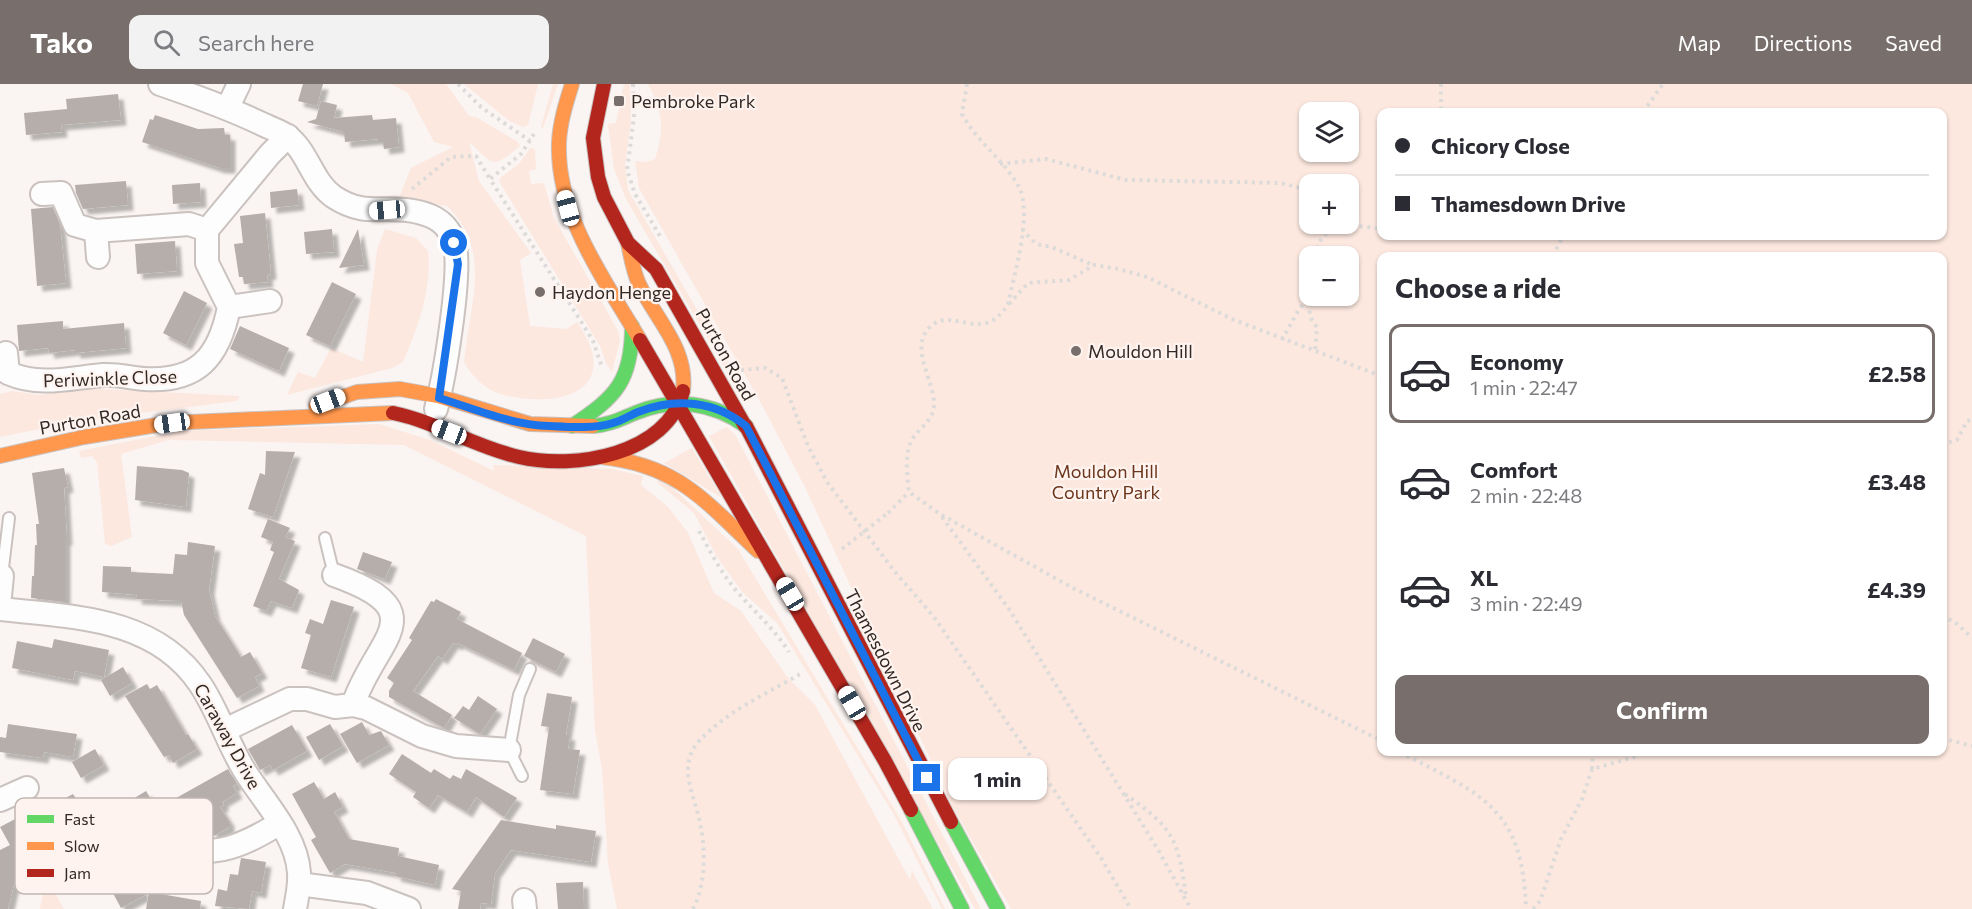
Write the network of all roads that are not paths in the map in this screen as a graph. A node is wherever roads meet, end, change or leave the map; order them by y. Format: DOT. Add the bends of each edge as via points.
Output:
graph roads {
  1 [pos="160,84"];
  2 [pos="238,84"];
  3 [pos="572,84"];
  4 [pos="604,84"];
  5 [pos="228,107"];
  6 [pos="288,136"];
  7 [pos="42,194"];
  8 [pos="207,230"];
  9 [pos="96,231"];
  10 [pos="628,243"];
  11 [pos="98,256"];
  12 [pos="270,302"];
  13 [pos="229,307"];
  14 [pos="632,326"];
  15 [pos="6,353"];
  16 [pos="439,398"];
  17 [pos="678,405"];
  18 [pos="295,413"];
  19 [pos="431,425"];
  20 [pos="572,426"];
  21 [pos="746,426"];
  22 [pos="0,456"];
  23 [pos="596,457"];
  24 [pos="9,518"];
  25 [pos="324,538"];
  26 [pos="771,563"];
  27 [pos="334,575"];
  28 [pos="1,586"];
  29 [pos="0,609"];
  30 [pos="530,669"];
  31 [pos="353,705"];
  32 [pos="225,730"];
  33 [pos="510,750"];
  34 [pos="522,776"];
  35 [pos="27,788"];
  36 [pos="0,800"];
  37 [pos="280,823"];
  38 [pos="213,851"];
  39 [pos="299,884"];
  40 [pos="295,909"];
  41 [pos="410,909"];
  42 [pos="962,909"];
  43 [pos="998,909"];
  1 -- 5 [label="street"];
  2 -- 5 [label="street"];
  3 -- 14 [label="main road" via="559,137 562,187 576,228"];
  4 -- 10 [label="main road, Purton Road" via="594,126 594,156 604,198"];
  5 -- 6 [label="street"];
  6 -- 8 [label="street"];
  6 -- 16 [label="street" via="331,195 371,211 415,211 435,217 447,228 458,264"];
  7 -- 9 [label="street" via="61,193 75,225"];
  8 -- 9 [label="street" via="189,224"];
  8 -- 13 [label="street" via="207,263"];
  9 -- 11 [label="street"];
  10 -- 17 [label="main road, Purton Road" via="638,281 682,360 684,381"];
  10 -- 21 [label="main road, Purton Road" via="656,269"];
  12 -- 13 [label="street"];
  13 -- 15 [label="street, Periwinkle Close" via="208,356 193,373 168,380 106,375 48,382 25,380 8,373"];
  14 -- 17 [label="main road"];
  14 -- 20 [label="main road" via="631,367 620,387 610,399"];
  16 -- 18 [label="main road, Purton Road" via="401,389 375,389 351,392"];
  16 -- 19 [label="street"];
  16 -- 20 [label="main road, Purton Road" via="523,423"];
  17 -- 20 [label="main road, Purton Road" via="653,407 612,424"];
  17 -- 21 [label="main road, Purton Road" via="724,410"];
  17 -- 23 [label="main road, Purton Road" via="666,426 649,438"];
  17 -- 26 [label="main road"];
  18 -- 19 [label="main road, Purton Road" via="392,413"];
  18 -- 22 [label="main road, Purton Road" via="150,426"];
  19 -- 23 [label="main road, Purton Road" via="514,457 562,462"];
  21 -- 43 [label="main road, Thamesdown Drive" via="902,732"];
  23 -- 26 [label="main road, Purton Road" via="665,471 701,498"];
  24 -- 28 [label="lane"];
  25 -- 27 [label="lane"];
  26 -- 42 [label="main road" via="885,761"];
  27 -- 31 [label="street" via="381,595 390,608 392,621"];
  29 -- 32 [label="street, Caraway Drive" via="100,620 165,646 200,684"];
  30 -- 33 [label="lane" via="515,709"];
  31 -- 32 [label="street" via="335,707 290,699"];
  31 -- 33 [label="street" via="384,715 438,742"];
  32 -- 37 [label="street, Caraway Drive" via="246,773"];
  33 -- 34 [label="lane"];
  35 -- 36 [label="street"];
  37 -- 38 [label="street" via="248,843"];
  37 -- 39 [label="street, Caraway Drive" via="296,858"];
  39 -- 40 [label="street, Caraway Drive"];
  39 -- 41 [label="street" via="367,893"];
}
